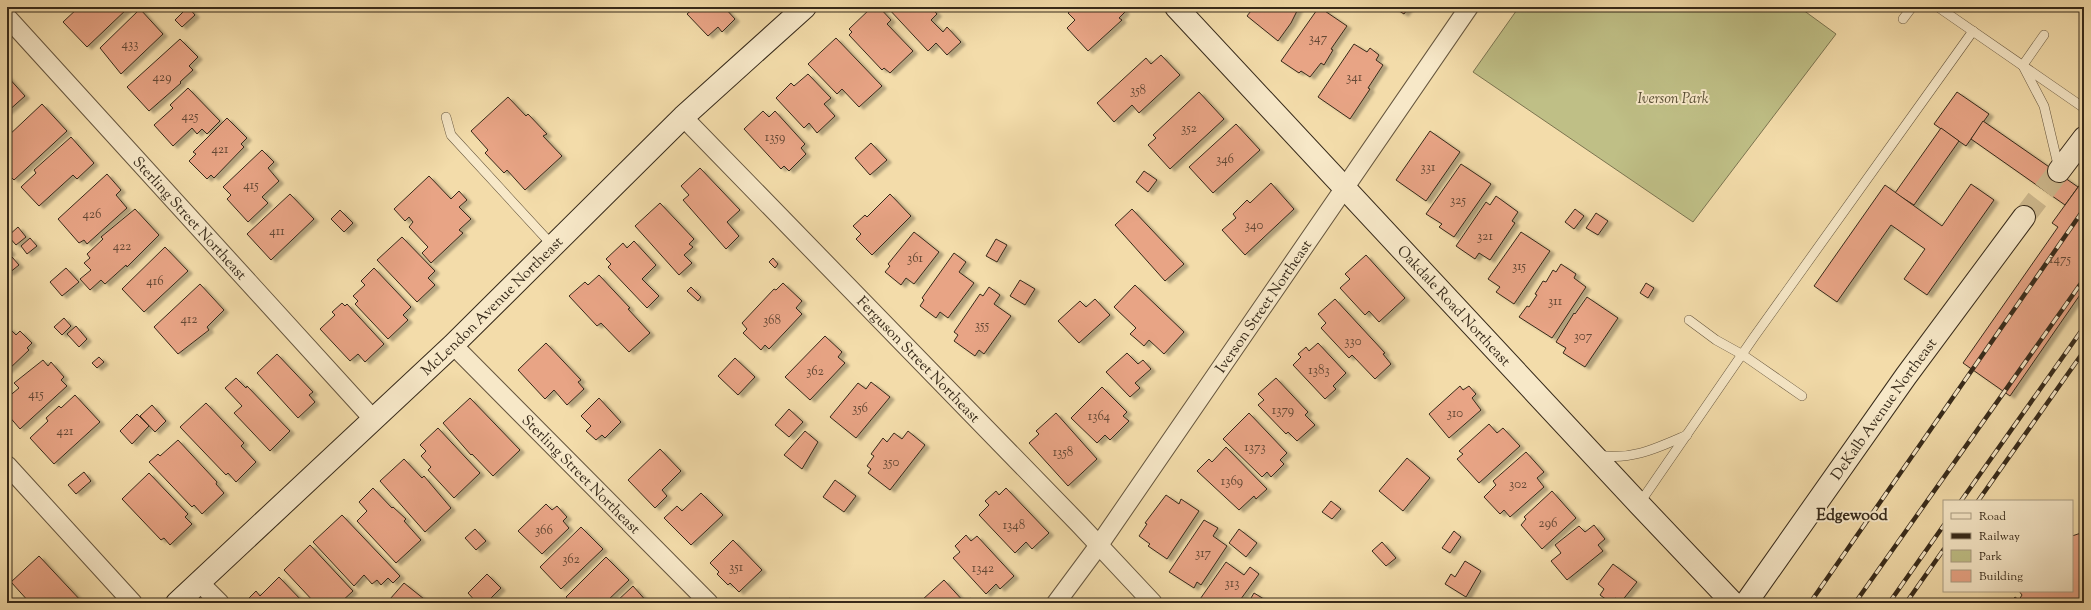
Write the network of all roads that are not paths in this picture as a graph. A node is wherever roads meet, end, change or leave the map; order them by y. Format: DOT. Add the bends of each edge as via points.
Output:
graph roads {
  1 [pos="805,7"];
  2 [pos="1176,7"];
  3 [pos="1469,7"];
  4 [pos="1912,7"];
  5 [pos="1938,7"];
  6 [pos="7,17"];
  7 [pos="1903,19"];
  8 [pos="1973,32"];
  9 [pos="2044,35"];
  10 [pos="2023,65"];
  11 [pos="2084,108"];
  12 [pos="446,117"];
  13 [pos="683,117"];
  14 [pos="2084,138"];
  15 [pos="2059,171"];
  16 [pos="1345,187"];
  17 [pos="2024,217"];
  18 [pos="553,246"];
  19 [pos="1689,320"];
  20 [pos="453,345"];
  21 [pos="1743,355"];
  22 [pos="1802,396"];
  23 [pos="374,420"];
  24 [pos="1688,434"];
  25 [pos="1593,454"];
  26 [pos="7,465"];
  27 [pos="1639,504"];
  28 [pos="1099,545"];
  29 [pos="199,582"];
  30 [pos="133,603"];
  31 [pos="177,603"];
  32 [pos="220,603"];
  33 [pos="709,603"];
  34 [pos="1056,603"];
  35 [pos="1153,603"];
  36 [pos="1733,603"];
  37 [pos="1746,603"];
  1 -- 13 [label="street, McLendon Avenue Northeast"];
  2 -- 16 [label="street, Oakdale Road Northeast"];
  3 -- 16 [label="street, Iverson Street Northeast"];
  4 -- 7 [label="lane"];
  5 -- 8 [label="lane"];
  6 -- 23 [label="street, Sterling Street Northeast"];
  8 -- 10 [label="lane"];
  8 -- 21 [label="lane"];
  9 -- 10 [label="lane"];
  10 -- 11 [label="lane"];
  10 -- 15 [label="lane" via="2044,106"];
  12 -- 18 [label="lane" via="451,135"];
  13 -- 18 [label="street, McLendon Avenue Northeast"];
  13 -- 28 [label="street, Ferguson Street Northeast"];
  14 -- 15 [label="street"];
  16 -- 25 [label="street, Oakdale Road Northeast"];
  16 -- 28 [label="street, Iverson Street Northeast"];
  17 -- 37 [label="street, DeKalb Avenue Northeast" via="1906,376"];
  18 -- 20 [label="street, McLendon Avenue Northeast"];
  19 -- 21 [label="lane" via="1716,340"];
  20 -- 23 [label="street, McLendon Avenue Northeast"];
  20 -- 33 [label="street, Sterling Street Northeast"];
  21 -- 22 [label="lane"];
  21 -- 24 [label="lane"];
  23 -- 29 [label="street, McLendon Avenue Northeast"];
  24 -- 25 [label="lane" via="1650,451 1631,456"];
  24 -- 27 [label="lane"];
  25 -- 27 [label="street, Oakdale Road Northeast"];
  26 -- 30 [label="street"];
  27 -- 36 [label="street, Oakdale Road Northeast"];
  28 -- 34 [label="street, Iverson Street Northeast"];
  28 -- 35 [label="street, Ferguson Street Northeast"];
  29 -- 31 [label="street, McLendon Avenue Northeast"];
  29 -- 32 [label="street"];
}
